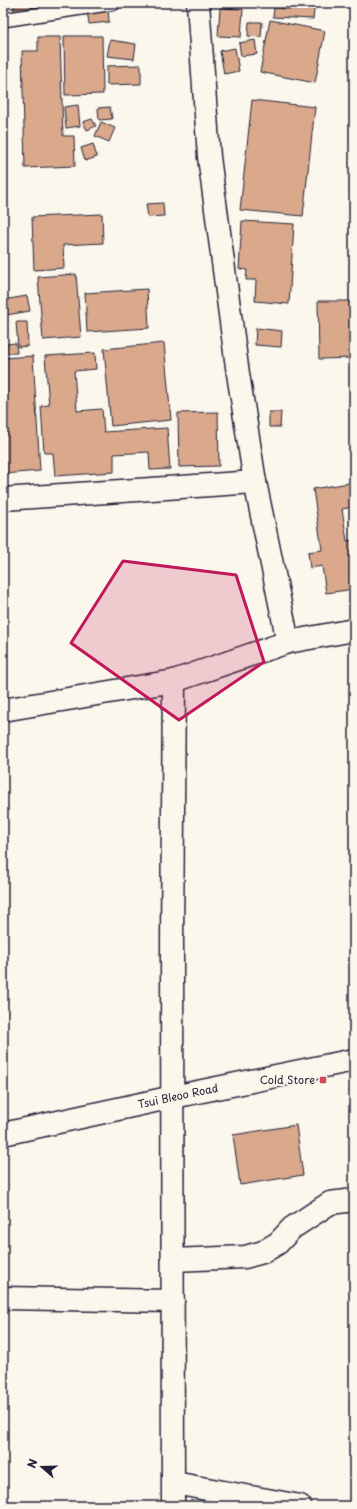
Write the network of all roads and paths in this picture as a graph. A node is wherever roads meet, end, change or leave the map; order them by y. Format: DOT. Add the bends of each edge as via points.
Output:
graph roads {
  1 [pos="114,3"];
  2 [pos="198,3"];
  3 [pos="3,20"];
  4 [pos="255,482"];
  5 [pos="3,499"];
  6 [pos="354,630"];
  7 [pos="288,642"];
  8 [pos="174,680"];
  9 [pos="3,710"];
  10 [pos="354,1060"];
  11 [pos="173,1097"];
  12 [pos="3,1134"];
  13 [pos="354,1200"];
  14 [pos="173,1260"];
  15 [pos="3,1298"];
  16 [pos="173,1301"];
  17 [pos="174,1483"];
  18 [pos="174,1506"];
  19 [pos="300,1506"];
  1 -- 3 [label="lane"];
  2 -- 4 [label="street" via="209,157"];
  4 -- 5 [label="street"];
  4 -- 7 [label="street"];
  6 -- 7 [label="street"];
  7 -- 8 [label="street"];
  8 -- 9 [label="street"];
  8 -- 11 [label="street"];
  10 -- 11 [label="street, Tsui Bleoo Road"];
  11 -- 12 [label="street, Tsui Bleoo Road"];
  11 -- 14 [label="street"];
  13 -- 14 [label="street" via="330,1203 292,1228 278,1243 264,1252 245,1257"];
  14 -- 16 [label="street"];
  15 -- 16 [label="street"];
  16 -- 17 [label="street"];
  17 -- 18 [label="street"];
  17 -- 19 [label="street"];
}
